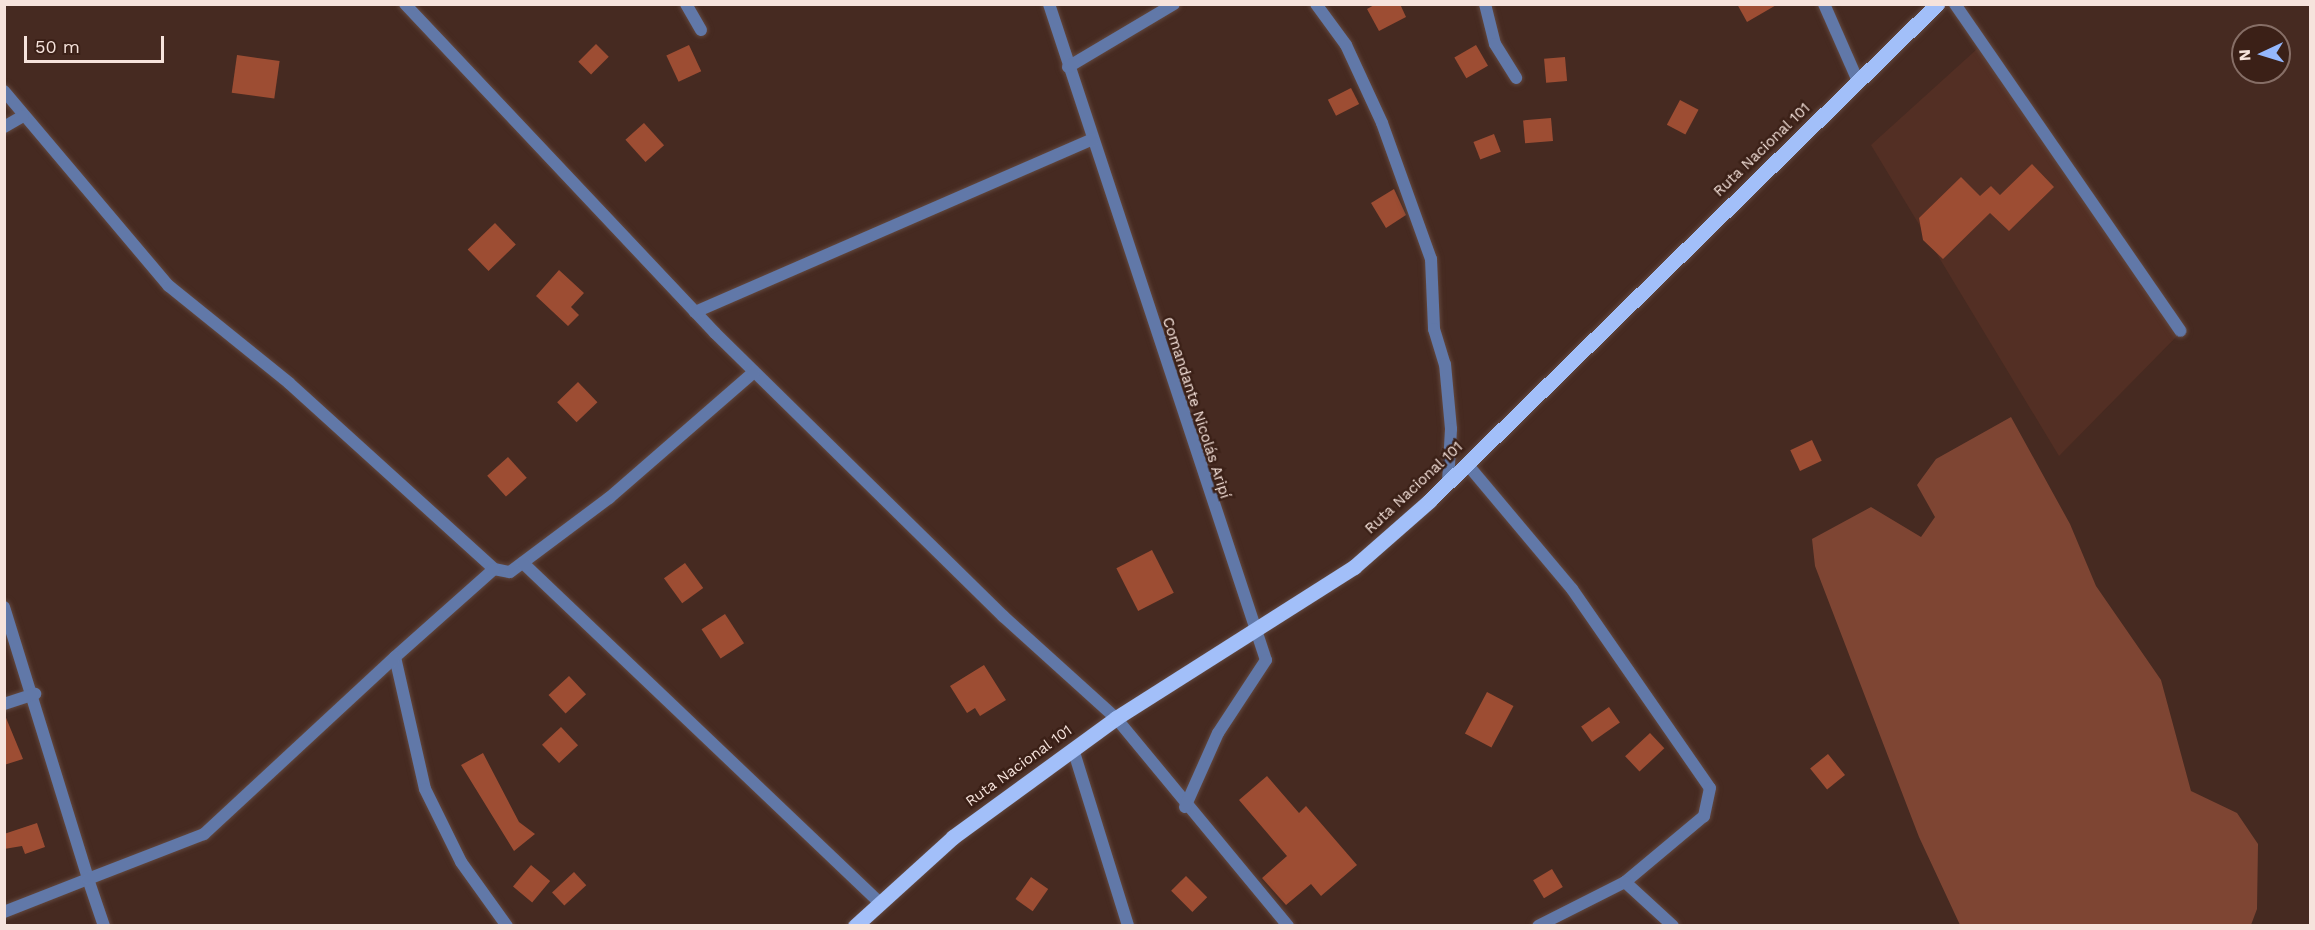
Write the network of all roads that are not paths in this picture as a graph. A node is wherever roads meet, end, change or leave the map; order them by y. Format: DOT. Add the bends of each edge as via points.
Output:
graph roads {
  1 [pos="405,4"];
  2 [pos="686,4"];
  3 [pos="1049,4"];
  4 [pos="1174,4"];
  5 [pos="1316,4"];
  6 [pos="1485,4"];
  7 [pos="1824,4"];
  8 [pos="1937,4"];
  9 [pos="1955,4"];
  10 [pos="700,30"];
  11 [pos="1068,67"];
  12 [pos="1516,78"];
  13 [pos="1858,81"];
  14 [pos="4,91"];
  15 [pos="23,116"];
  16 [pos="4,127"];
  17 [pos="1092,139"];
  18 [pos="695,312"];
  19 [pos="2181,331"];
  20 [pos="754,372"];
  21 [pos="1467,464"];
  22 [pos="1448,482"];
  23 [pos="523,563"];
  24 [pos="494,569"];
  25 [pos="4,607"];
  26 [pos="1252,628"];
  27 [pos="395,657"];
  28 [pos="35,694"];
  29 [pos="4,704"];
  30 [pos="1116,718"];
  31 [pos="1073,749"];
  32 [pos="1185,807"];
  33 [pos="88,879"];
  34 [pos="1625,882"];
  35 [pos="880,903"];
  36 [pos="4,912"];
  37 [pos="104,926"];
  38 [pos="507,926"];
  39 [pos="855,926"];
  40 [pos="1128,926"];
  41 [pos="1288,926"];
  42 [pos="1538,926"];
  43 [pos="1673,926"];
  1 -- 18 [label="street"];
  2 -- 10 [label="street"];
  3 -- 11 [label="street, Comandante Nicolás Aripí"];
  4 -- 11 [label="street"];
  5 -- 22 [label="street" via="1347,45 1431,259 1434,329 1445,364 1451,429"];
  6 -- 12 [label="street" via="1495,44"];
  7 -- 13 [label="street"];
  8 -- 13 [label="main road, Ruta Nacional 101"];
  9 -- 19 [label="street"];
  11 -- 17 [label="street, Comandante Nicolás Aripí"];
  13 -- 21 [label="main road, Ruta Nacional 101"];
  14 -- 15 [label="street"];
  15 -- 16 [label="street"];
  15 -- 24 [label="street" via="121,224 169,286 289,383"];
  17 -- 18 [label="street"];
  17 -- 26 [label="street, Comandante Nicolás Aripí"];
  18 -- 20 [label="street"];
  20 -- 23 [label="street" via="609,498"];
  20 -- 30 [label="street"];
  21 -- 22 [label="main road, Ruta Nacional 101"];
  21 -- 34 [label="street" via="1572,589 1710,788 1704,816"];
  22 -- 26 [label="main road, Ruta Nacional 101" via="1354,567"];
  23 -- 24 [label="street" via="510,572"];
  23 -- 35 [label="street"];
  24 -- 27 [label="street"];
  25 -- 28 [label="street"];
  26 -- 30 [label="main road, Ruta Nacional 101"];
  26 -- 32 [label="street, Comandante Nicolás Aripí" via="1266,660 1218,733"];
  27 -- 33 [label="street" via="204,834"];
  27 -- 38 [label="street" via="425,789 461,861"];
  28 -- 29 [label="street"];
  28 -- 33 [label="street" via="46,750"];
  30 -- 31 [label="main road, Ruta Nacional 101"];
  30 -- 32 [label="street"];
  31 -- 35 [label="main road, Ruta Nacional 101" via="953,837"];
  31 -- 40 [label="street"];
  32 -- 41 [label="street"];
  33 -- 36 [label="street"];
  33 -- 37 [label="street"];
  34 -- 42 [label="street"];
  34 -- 43 [label="street"];
  35 -- 39 [label="main road, Ruta Nacional 101"];
}
